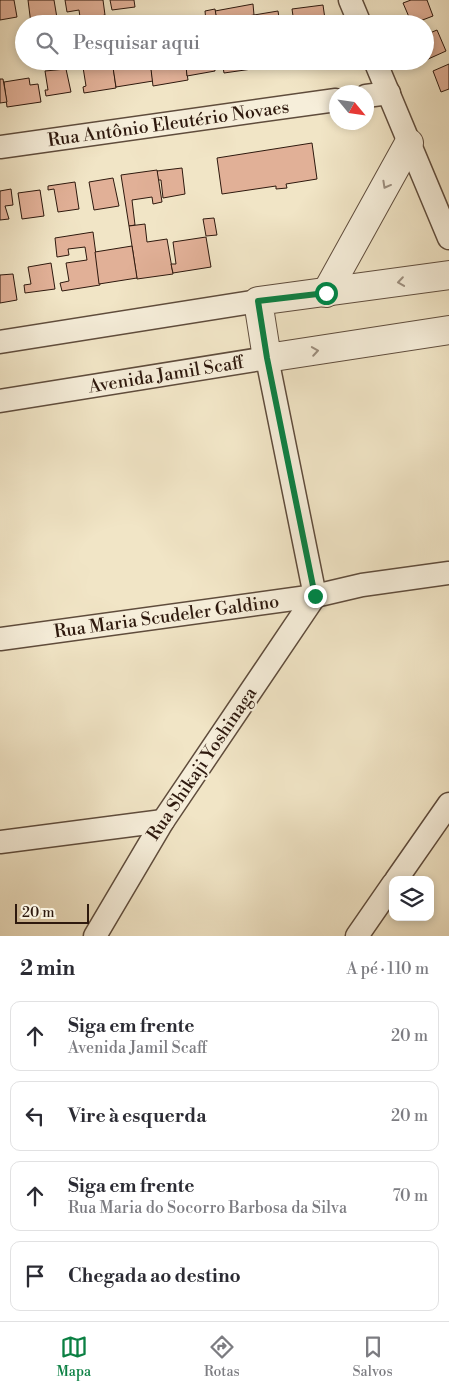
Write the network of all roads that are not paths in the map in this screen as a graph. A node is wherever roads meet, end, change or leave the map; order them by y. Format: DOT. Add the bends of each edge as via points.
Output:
graph roads {
  1 [pos="350,0"];
  2 [pos="356,15"];
  3 [pos="380,70"];
  4 [pos="389,93"];
  5 [pos="374,95"];
  6 [pos="329,101"];
  7 [pos="410,143"];
  8 [pos="0,148"];
  9 [pos="449,238"];
  10 [pos="449,275"];
  11 [pos="326,293"];
  12 [pos="258,301"];
  13 [pos="449,330"];
  14 [pos="0,342"];
  15 [pos="267,358"];
  16 [pos="0,402"];
  17 [pos="449,573"];
  18 [pos="315,596"];
  19 [pos="0,639"];
  20 [pos="449,804"];
  21 [pos="162,822"];
  22 [pos="0,842"];
  23 [pos="399,876"];
  24 [pos="389,890"];
  25 [pos="95,936"];
  26 [pos="356,936"];
  1 -- 2 [label="street"];
  3 -- 4 [label="street"];
  4 -- 5 [label="street"];
  4 -- 7 [label="street"];
  6 -- 8 [label="street, Rua Antônio Eleutério Novaes"];
  7 -- 9 [label="street"];
  7 -- 11 [label="street, one-way"];
  10 -- 11 [label="street, one-way"];
  11 -- 12 [label="street"];
  12 -- 14 [label="street"];
  12 -- 15 [label="street"];
  15 -- 13 [label="street, Avenida Jamil Scaff, one-way"];
  15 -- 16 [label="street, Avenida Jamil Scaff"];
  15 -- 18 [label="street"];
  17 -- 18 [label="street, Rua Maria Scudeler Galdino" via="362,585"];
  18 -- 19 [label="street, Rua Maria Scudeler Galdino"];
  18 -- 21 [label="street, Rua Shikaji Yoshinaga"];
  20 -- 23 [label="street"];
  21 -- 22 [label="street"];
  21 -- 25 [label="street, Rua Shikaji Yoshinaga"];
  24 -- 26 [label="street"];
}
